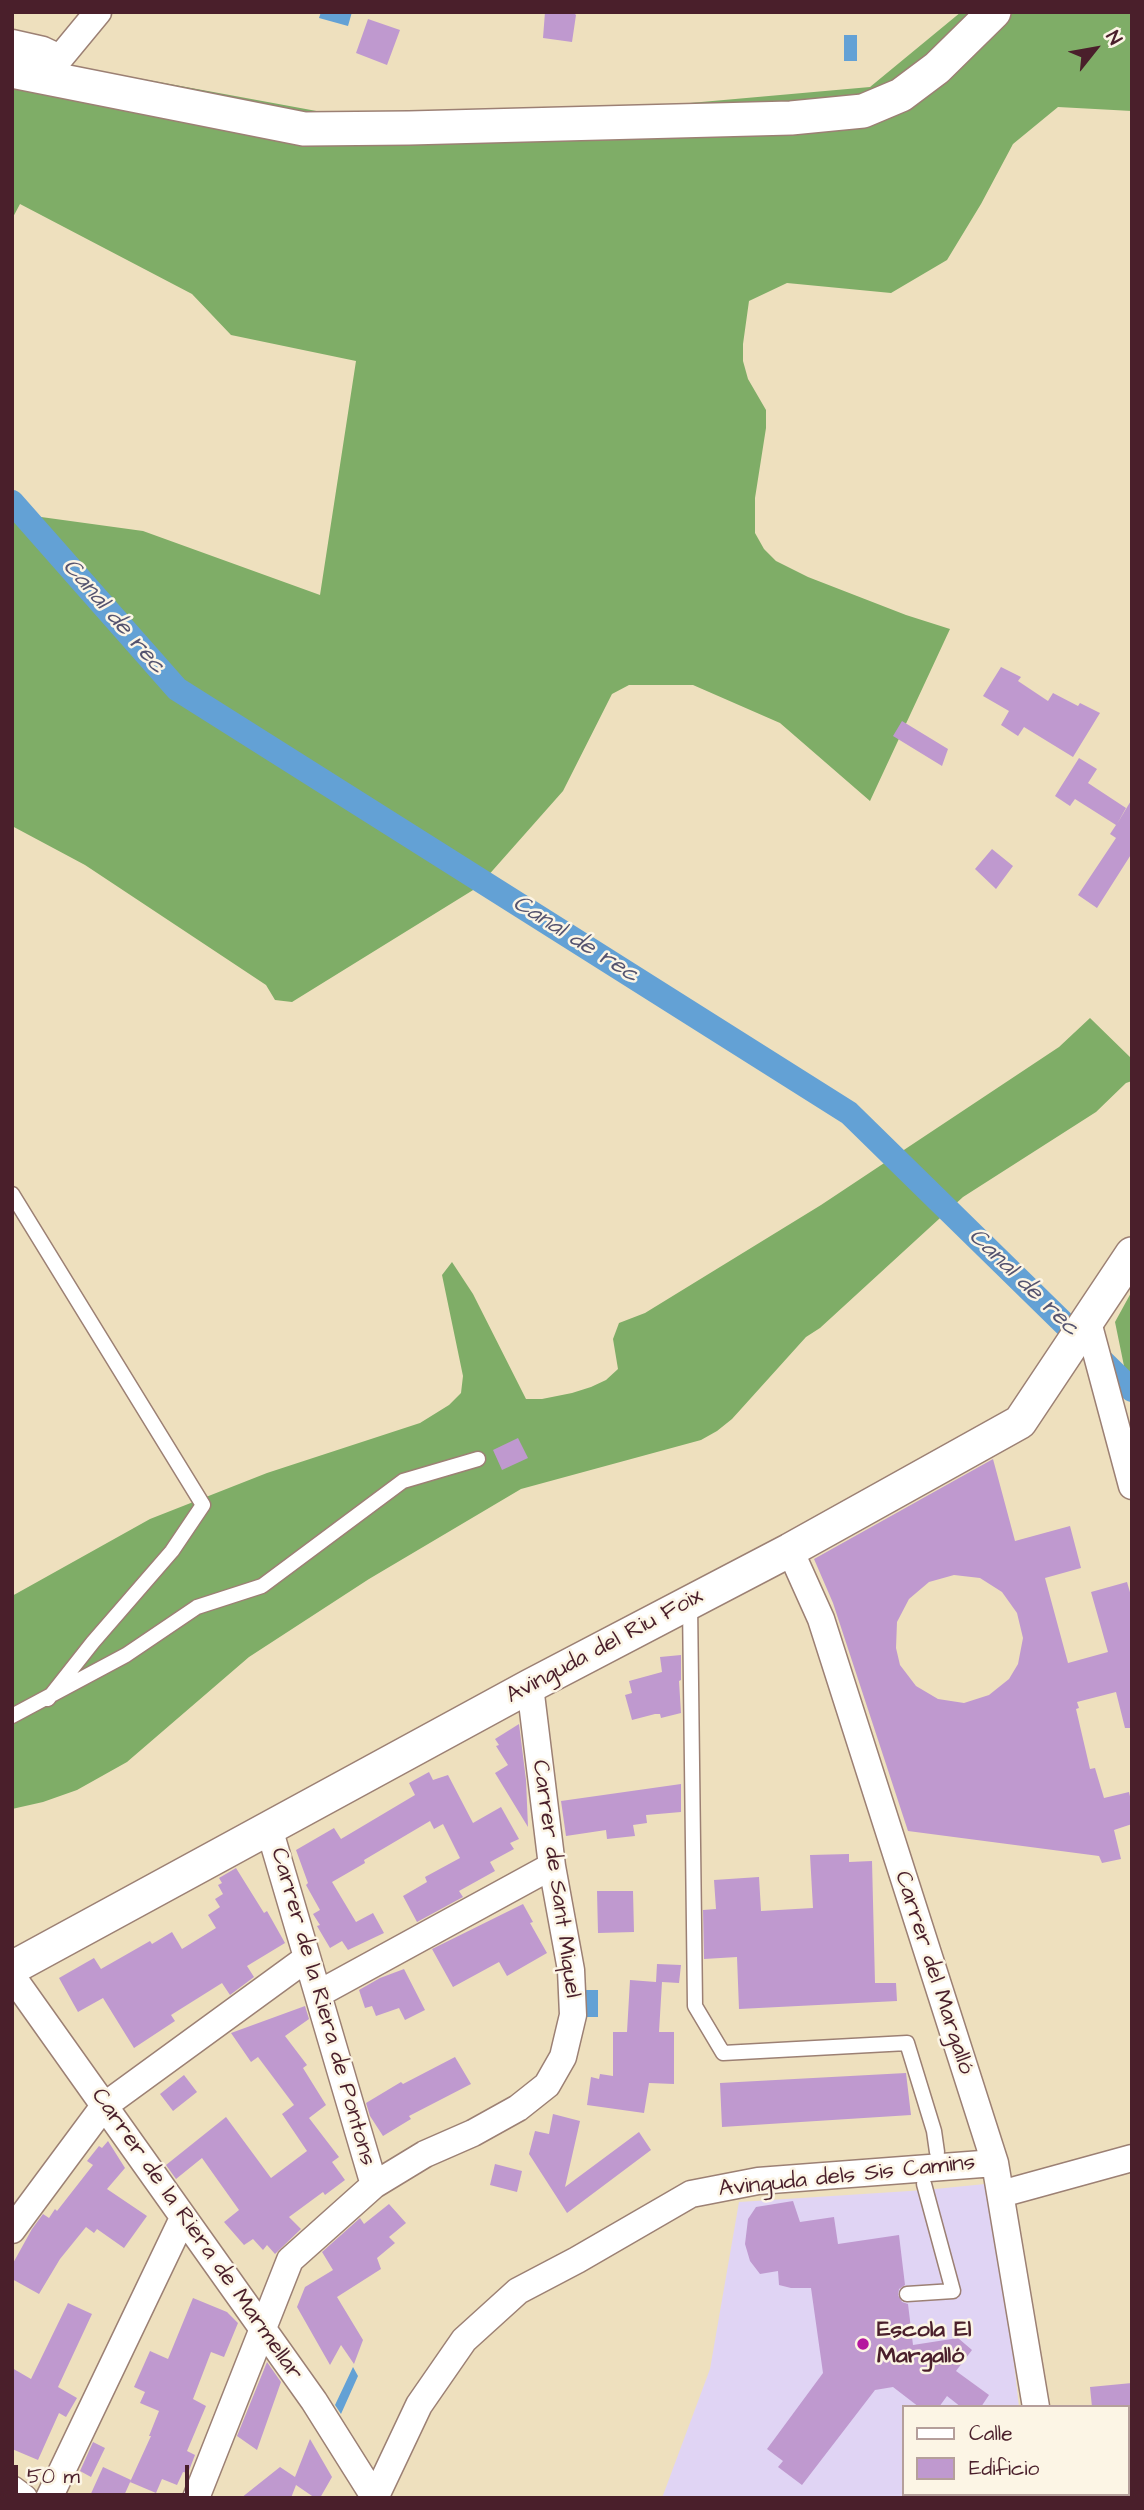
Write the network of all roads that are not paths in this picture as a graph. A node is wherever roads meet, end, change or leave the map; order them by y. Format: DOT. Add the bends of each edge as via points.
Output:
graph roads {
  1 [pos="98,12"];
  2 [pos="994,12"];
  3 [pos="12,43"];
  4 [pos="57,69"];
  5 [pos="12,71"];
  6 [pos="12,1194"];
  7 [pos="1132,1254"];
  8 [pos="1088,1322"];
  9 [pos="478,1460"];
  10 [pos="1132,1486"];
  11 [pos="790,1549"];
  12 [pos="690,1602"];
  13 [pos="530,1686"];
  14 [pos="48,1699"];
  15 [pos="12,1716"];
  16 [pos="269,1828"];
  17 [pos="552,1866"];
  18 [pos="307,1958"];
  19 [pos="12,1968"];
  20 [pos="12,1976"];
  21 [pos="318,1994"];
  22 [pos="104,2106"];
  23 [pos="937,2152"];
  24 [pos="1132,2158"];
  25 [pos="995,2162"];
  26 [pos="924,2184"];
  27 [pos="374,2185"];
  28 [pos="1001,2194"];
  29 [pos="183,2218"];
  30 [pos="12,2230"];
  31 [pos="907,2294"];
  32 [pos="264,2330"];
  33 [pos="1036,2405"];
  34 [pos="12,2489"];
  35 [pos="23,2498"];
  36 [pos="49,2498"];
  37 [pos="196,2498"];
  38 [pos="375,2498"];
  1 -- 4 [label="street"];
  2 -- 4 [label="street" via="937,68 901,95 863,111 791,118 303,129"];
  3 -- 4 [label="street" via="43,50"];
  4 -- 5 [label="street"];
  6 -- 14 [label="lane" via="203,1505 173,1551"];
  7 -- 8 [label="street, Avinguda del Riu Foix"];
  8 -- 10 [label="street"];
  8 -- 11 [label="street, Avinguda del Riu Foix" via="1020,1422"];
  9 -- 14 [label="lane" via="403,1481 262,1586 197,1607 126,1655"];
  11 -- 12 [label="street, Avinguda del Riu Foix"];
  11 -- 25 [label="street, Carrer del Margalló" via="821,1619"];
  12 -- 13 [label="street, Avinguda del Riu Foix"];
  12 -- 23 [label="lane" via="695,2006 723,2053 907,2043"];
  13 -- 16 [label="street, Avinguda del Riu Foix"];
  13 -- 17 [label="street, Carrer de Sant Miquel"];
  14 -- 15 [label="lane"];
  16 -- 18 [label="street, Carrer de la Riera de Pontons"];
  16 -- 19 [label="street, Avinguda del Riu Foix"];
  17 -- 21 [label="street"];
  17 -- 27 [label="street, Carrer de Sant Miquel" via="571,1970 573,2015 563,2057 547,2085 518,2108"];
  18 -- 21 [label="street, Carrer de la Riera de Pontons"];
  18 -- 22 [label="street"];
  20 -- 22 [label="street, Carrer de la Riera de Marmellar"];
  21 -- 27 [label="street, Carrer de la Riera de Pontons"];
  22 -- 29 [label="street, Carrer de la Riera de Marmellar"];
  22 -- 30 [label="street"];
  24 -- 28 [label="street"];
  25 -- 28 [label="street, Carrer del Margalló"];
  25 -- 38 [label="street, Avinguda dels Sis Camins" via="758,2181 691,2194 518,2291 464,2340 419,2405"];
  26 -- 31 [label="lane" via="953,2291"];
  27 -- 32 [label="street, Carrer de Sant Miquel" via="290,2260"];
  28 -- 33 [label="street, Carrer del Margalló"];
  29 -- 32 [label="street, Carrer de la Riera de Marmellar"];
  29 -- 36 [label="street"];
  32 -- 37 [label="street, Carrer de Sant Miquel"];
  32 -- 38 [label="street, Carrer de la Riera de Marmellar"];
  34 -- 35 [label="street"];
}
